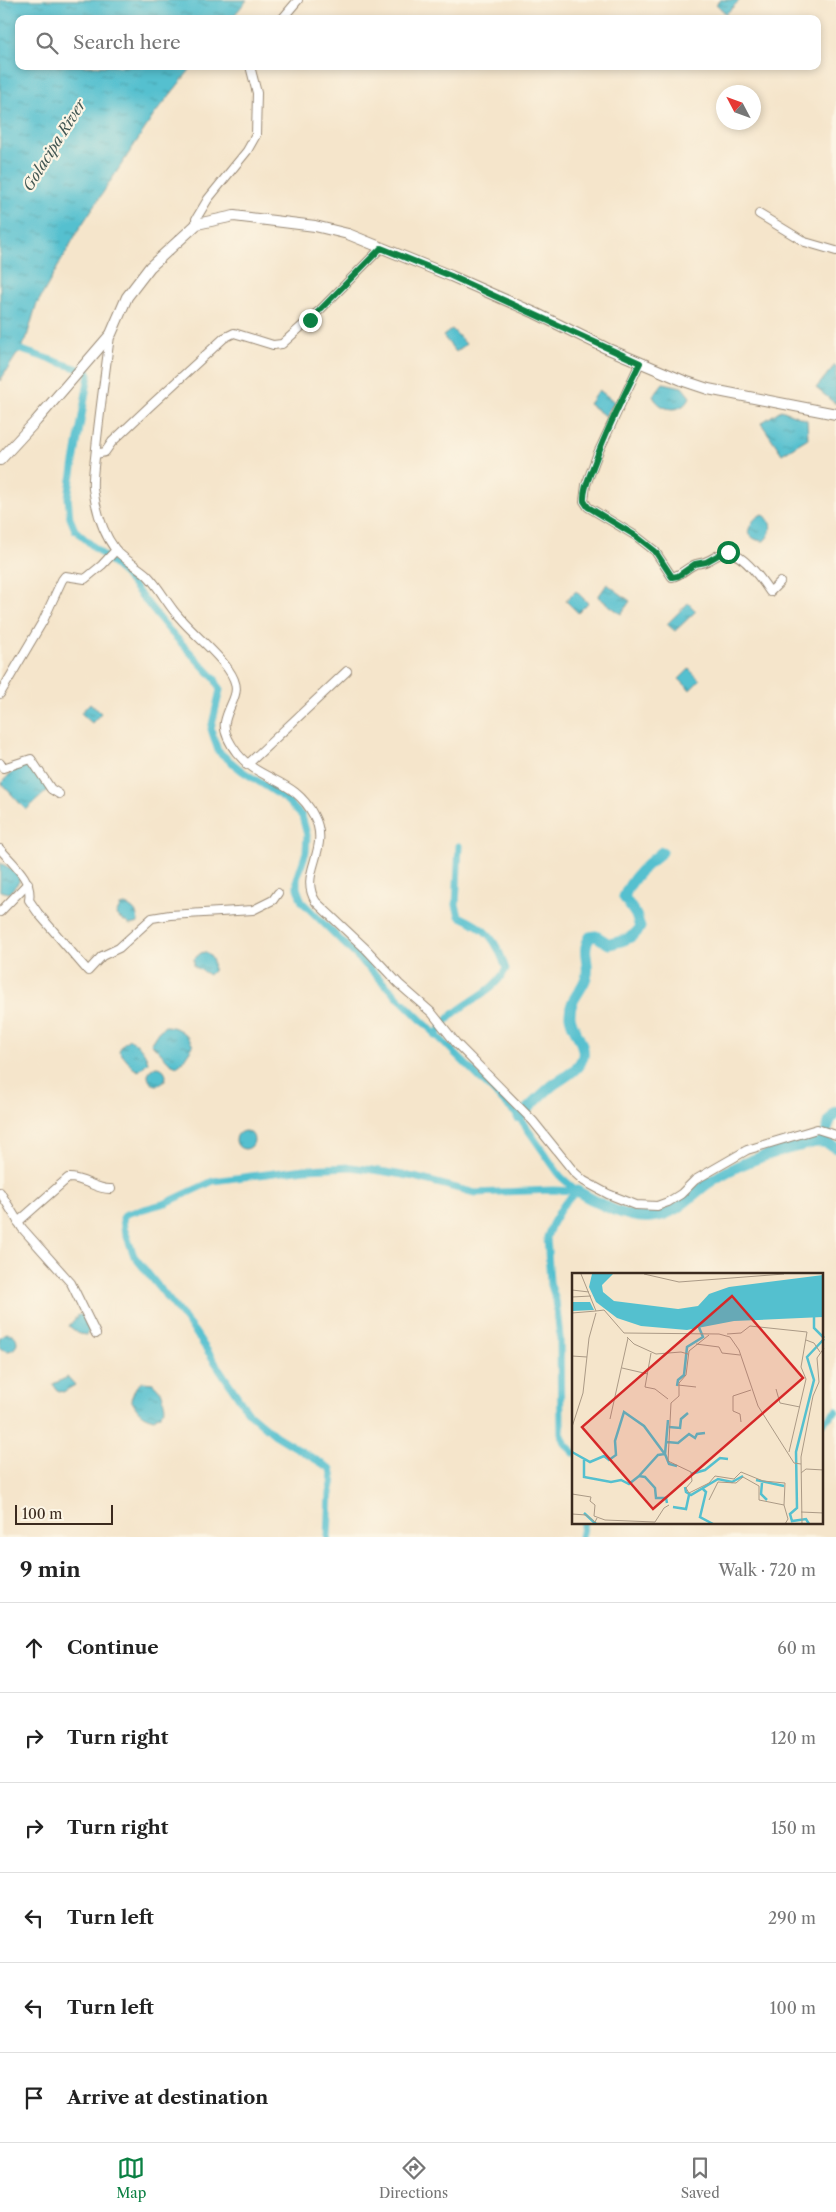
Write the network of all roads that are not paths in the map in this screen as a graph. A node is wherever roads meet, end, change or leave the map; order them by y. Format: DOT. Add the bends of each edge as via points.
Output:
graph roads {
  1 [pos="298,0"];
  2 [pos="285,15"];
  3 [pos="251,70"];
  4 [pos="759,214"];
  5 [pos="197,224"];
  6 [pos="381,248"];
  7 [pos="836,251"];
  8 [pos="111,334"];
  9 [pos="640,363"];
  10 [pos="836,414"];
  11 [pos="96,454"];
  12 [pos="0,460"];
  13 [pos="116,550"];
  14 [pos="780,582"];
  15 [pos="347,671"];
  16 [pos="0,694"];
  17 [pos="0,763"];
  18 [pos="247,765"];
  19 [pos="59,794"];
  20 [pos="0,849"];
  21 [pos="28,882"];
  22 [pos="278,893"];
  23 [pos="0,912"];
  24 [pos="836,1134"];
  25 [pos="111,1189"];
  26 [pos="0,1192"];
  27 [pos="18,1222"];
  28 [pos="96,1334"];
  1 -- 2 [label="street"];
  3 -- 5 [label="street" via="257,93 256,134 247,151 208,199 196,219"];
  4 -- 7 [label="street" via="805,242"];
  5 -- 6 [label="street" via="234,216 315,226 348,234"];
  5 -- 8 [label="street" via="136,284"];
  6 -- 9 [label="street" via="451,276"];
  6 -- 11 [label="street" via="282,344 266,344 234,333 149,407 105,452"];
  8 -- 11 [label="street"];
  8 -- 12 [label="street"];
  9 -- 10 [label="street" via="708,389"];
  9 -- 14 [label="street" via="598,454 586,485 584,501 588,507 655,551 672,577 728,552 759,575 770,592"];
  11 -- 13 [label="street" via="93,488 102,524"];
  13 -- 16 [label="street" via="86,579 65,576"];
  13 -- 18 [label="street" via="149,577 178,617 228,669 237,686 225,722 227,737"];
  15 -- 18 [label="street"];
  17 -- 19 [label="street" via="3,768 31,759 51,789"];
  18 -- 24 [label="street" via="293,789 314,815 320,846 309,884 316,902 398,984 432,1013 462,1050 516,1102 562,1160 584,1181 623,1201 657,1206 747,1150 817,1129"];
  20 -- 21 [label="street"];
  21 -- 22 [label="street" via="31,890 29,900 88,971 102,956 119,948 152,918 253,910 273,900"];
  21 -- 23 [label="street"];
  25 -- 27 [label="street" via="68,1178"];
  26 -- 27 [label="street"];
  27 -- 28 [label="street" via="71,1283"];
}
